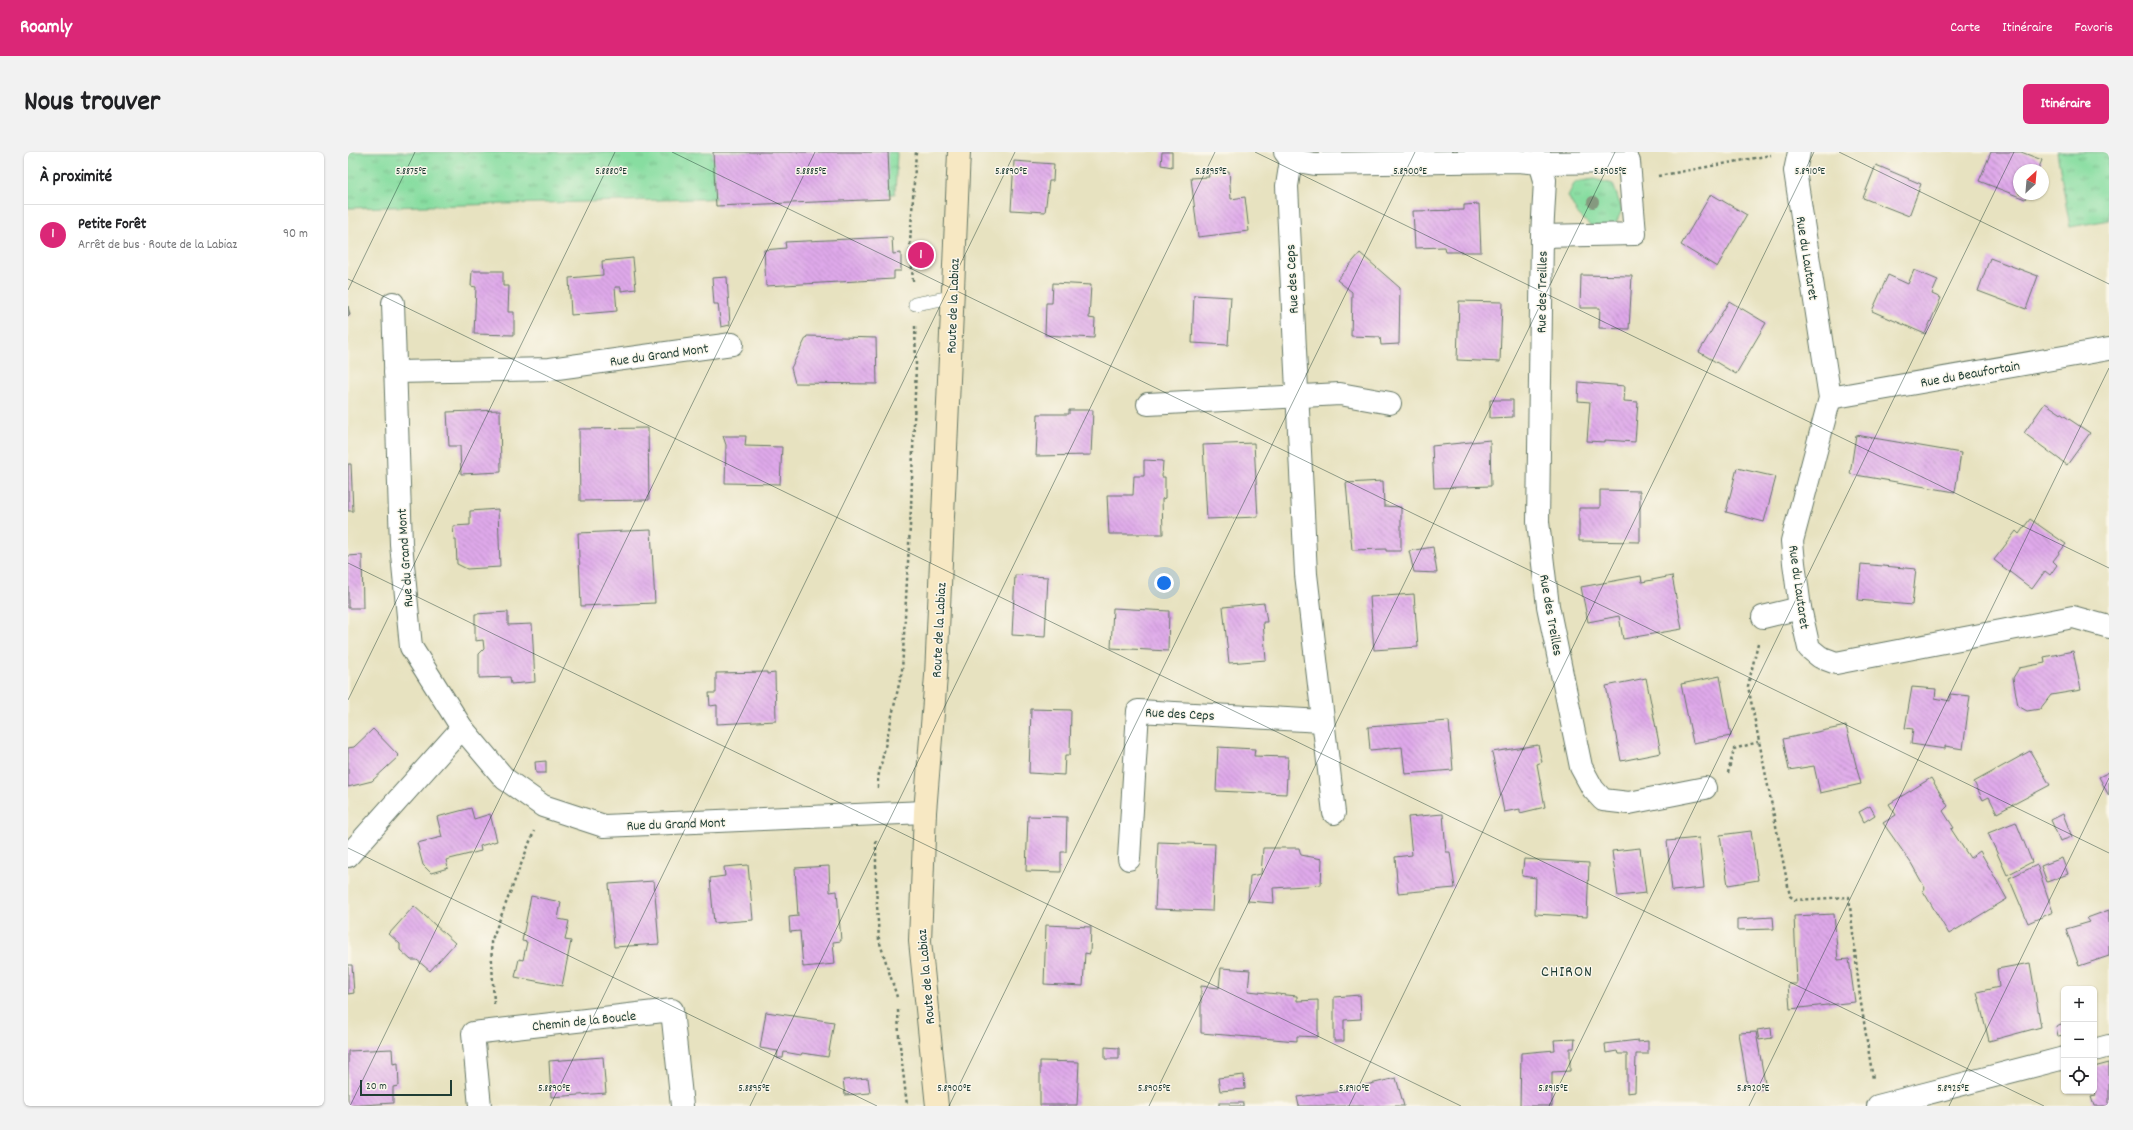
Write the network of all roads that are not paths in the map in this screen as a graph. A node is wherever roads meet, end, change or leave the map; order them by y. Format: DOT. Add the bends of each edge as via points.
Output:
graph roads {
  1 [pos="959,152"];
  2 [pos="1799,152"];
  3 [pos="1288,156"];
  4 [pos="1540,163"];
  5 [pos="1542,236"];
  6 [pos="952,297"];
  7 [pos="393,303"];
  8 [pos="914,304"];
  9 [pos="732,344"];
  10 [pos="2109,348"];
  11 [pos="395,372"];
  12 [pos="1296,397"];
  13 [pos="1830,398"];
  14 [pos="1390,403"];
  15 [pos="1148,404"];
  16 [pos="1800,608"];
  17 [pos="1763,617"];
  18 [pos="2109,627"];
  19 [pos="1323,721"];
  20 [pos="462,728"];
  21 [pos="1705,788"];
  22 [pos="925,812"];
  23 [pos="1334,813"];
  24 [pos="348,856"];
  25 [pos="1129,859"];
  26 [pos="2109,1046"];
  27 [pos="2097,1049"];
  28 [pos="2061,1059"];
  29 [pos="480,1106"];
  30 [pos="682,1106"];
  31 [pos="937,1106"];
  32 [pos="1878,1106"];
  1 -- 6 [label="main road, Route de la Labiaz"];
  2 -- 13 [label="street, Rue du Lautaret" via="1795,171"];
  3 -- 4 [label="street, Rue des Treilles" via="1316,164 1518,161"];
  3 -- 12 [label="street, Rue des Ceps"];
  4 -- 5 [label="street, Rue des Treilles" via="1545,180"];
  4 -- 5 [label="street, Rue des Treilles" via="1629,162 1635,234"];
  5 -- 21 [label="street, Rue des Treilles" via="1538,522 1548,606 1581,767 1593,789 1603,800 1629,803"];
  6 -- 8 [label="lane"];
  6 -- 22 [label="main road, Route de la Labiaz" via="936,676"];
  7 -- 11 [label="street, Rue du Grand Mont"];
  9 -- 11 [label="street, Rue du Grand Mont" via="550,369"];
  10 -- 13 [label="street, Rue du Beaufortain"];
  11 -- 20 [label="street, Rue du Grand Mont" via="401,544 411,647"];
  12 -- 14 [label="street" via="1340,394"];
  12 -- 15 [label="street"];
  12 -- 19 [label="street, Rue des Ceps" via="1306,574"];
  13 -- 16 [label="street, Rue du Lautaret" via="1792,542"];
  16 -- 17 [label="street"];
  16 -- 18 [label="street, Rue du Lautaret" via="1809,648 1820,657 1836,663 2073,617"];
  19 -- 23 [label="street, Rue des Ceps"];
  19 -- 25 [label="street, Rue des Ceps" via="1138,711"];
  20 -- 22 [label="street, Rue du Grand Mont" via="504,779 543,806 604,826"];
  20 -- 24 [label="street"];
  22 -- 31 [label="main road, Route de la Labiaz" via="920,941"];
  26 -- 27 [label="street"];
  28 -- 32 [label="street"];
  29 -- 30 [label="street, Chemin de la Boucle" via="473,1033 672,1010"];
}
